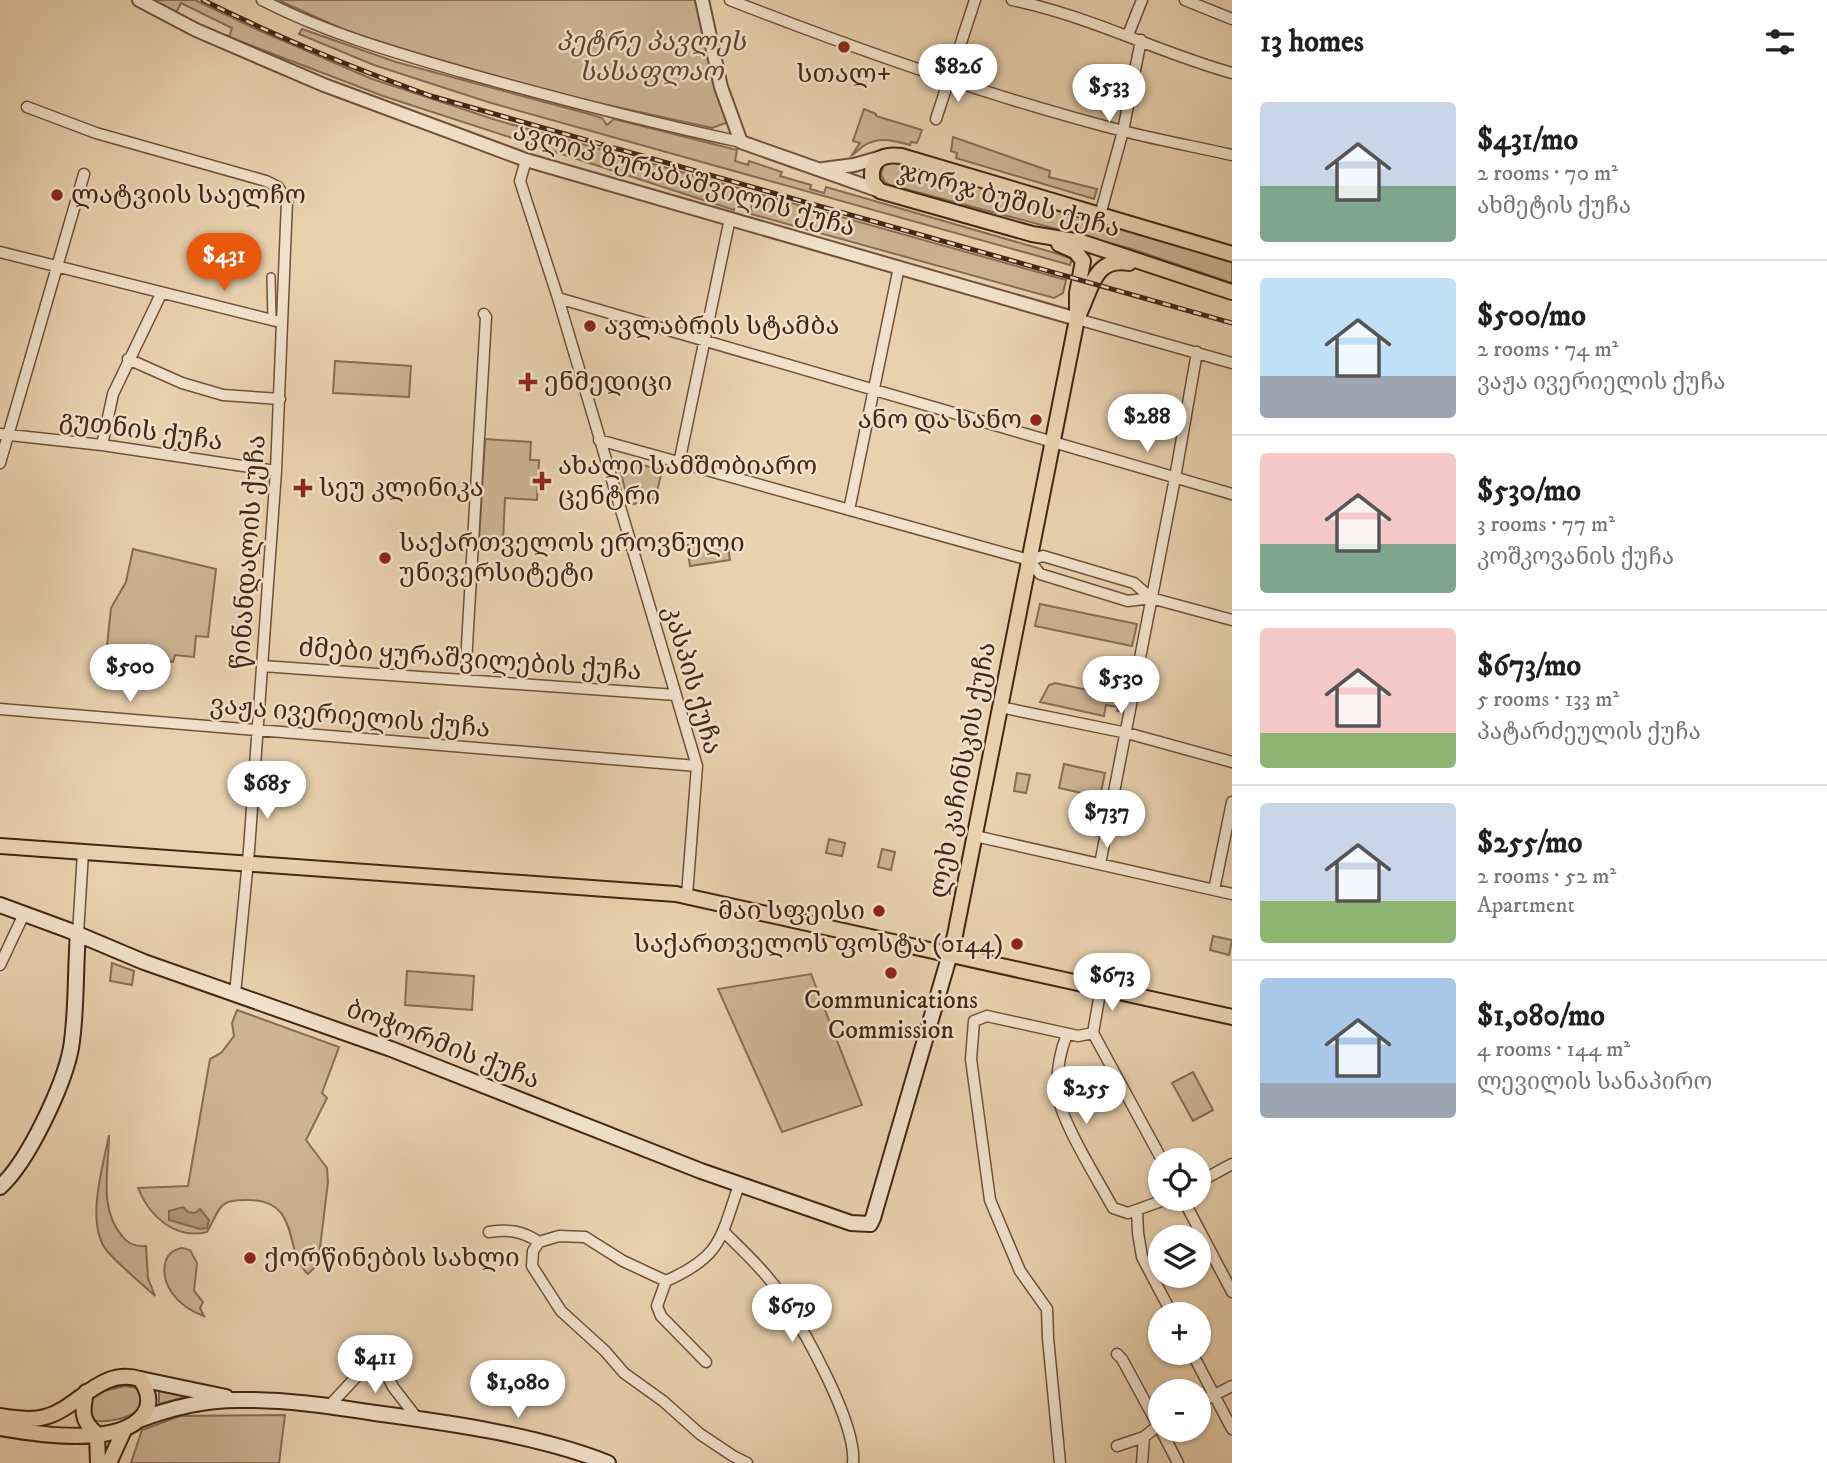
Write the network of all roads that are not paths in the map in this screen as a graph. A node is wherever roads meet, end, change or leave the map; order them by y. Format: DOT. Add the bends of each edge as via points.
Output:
graph roads {
  1 [pos="139,0"];
  2 [pos="262,0"];
  3 [pos="702,0"];
  4 [pos="730,0"];
  5 [pos="975,0"];
  6 [pos="1012,0"];
  7 [pos="1142,0"];
  8 [pos="1185,0"];
  9 [pos="1048,4"];
  10 [pos="1232,19"];
  11 [pos="1128,35"];
  12 [pos="1140,40"];
  13 [pos="1232,73"];
  14 [pos="951,79"];
  15 [pos="27,107"];
  16 [pos="936,119"];
  17 [pos="1123,131"];
  18 [pos="741,142"];
  19 [pos="1232,155"];
  20 [pos="882,157"];
  21 [pos="527,160"];
  22 [pos="822,169"];
  23 [pos="84,174"];
  24 [pos="880,191"];
  25 [pos="1100,215"];
  26 [pos="730,218"];
  27 [pos="1032,234"];
  28 [pos="0,252"];
  29 [pos="1232,254"];
  30 [pos="58,267"];
  31 [pos="899,267"];
  32 [pos="1155,268"];
  33 [pos="271,277"];
  34 [pos="1231,292"];
  35 [pos="161,294"];
  36 [pos="558,299"];
  37 [pos="484,314"];
  38 [pos="1077,318"];
  39 [pos="276,321"];
  40 [pos="704,341"];
  41 [pos="1197,352"];
  42 [pos="128,359"];
  43 [pos="1232,363"];
  44 [pos="874,390"];
  45 [pos="280,399"];
  46 [pos="4,435"];
  47 [pos="598,440"];
  48 [pos="1053,442"];
  49 [pos="102,445"];
  50 [pos="0,463"];
  51 [pos="679,463"];
  52 [pos="276,471"];
  53 [pos="1175,478"];
  54 [pos="1232,494"];
  55 [pos="849,510"];
  56 [pos="1029,560"];
  57 [pos="1151,598"];
  58 [pos="1232,620"];
  59 [pos="262,666"];
  60 [pos="465,680"];
  61 [pos="676,695"];
  62 [pos="1000,707"];
  63 [pos="0,709"];
  64 [pos="257,730"];
  65 [pos="1127,733"];
  66 [pos="1232,762"];
  67 [pos="697,766"];
  68 [pos="1232,802"];
  69 [pos="975,836"];
  70 [pos="0,846"];
  71 [pos="83,852"];
  72 [pos="1100,864"];
  73 [pos="248,865"];
  74 [pos="1214,890"];
  75 [pos="1232,894"];
  76 [pos="687,895"];
  77 [pos="0,905"];
  78 [pos="24,914"];
  79 [pos="78,934"];
  80 [pos="950,954"];
  81 [pos="0,965"];
  82 [pos="1101,987"];
  83 [pos="235,994"];
  84 [pos="1232,1017"];
  85 [pos="1093,1033"];
  86 [pos="1067,1034"];
  87 [pos="1155,1148"];
  88 [pos="1232,1164"];
  89 [pos="1211,1175"];
  90 [pos="739,1185"];
  91 [pos="0,1187"];
  92 [pos="1148,1207"];
  93 [pos="1137,1211"];
  94 [pos="1189,1211"];
  95 [pos="870,1224"];
  96 [pos="489,1232"];
  97 [pos="724,1232"];
  98 [pos="539,1242"];
  99 [pos="666,1281"];
  100 [pos="1232,1292"];
  101 [pos="1166,1302"];
  102 [pos="1116,1354"];
  103 [pos="706,1362"];
  104 [pos="1198,1365"];
  105 [pos="141,1379"];
  106 [pos="1232,1386"];
  107 [pos="86,1392"];
  108 [pos="1214,1395"];
  109 [pos="1211,1397"];
  110 [pos="238,1399"];
  111 [pos="329,1406"];
  112 [pos="1148,1406"];
  113 [pos="0,1416"];
  114 [pos="418,1418"];
  115 [pos="139,1420"];
  116 [pos="0,1428"];
  117 [pos="125,1428"];
  118 [pos="1232,1429"];
  119 [pos="97,1434"];
  120 [pos="1148,1434"];
  121 [pos="1144,1437"];
  122 [pos="1168,1442"];
  123 [pos="1117,1446"];
  124 [pos="855,1462"];
  125 [pos="99,1463"];
  126 [pos="109,1463"];
  127 [pos="608,1463"];
  128 [pos="747,1463"];
  129 [pos="1060,1463"];
  130 [pos="1142,1463"];
  131 [pos="1178,1463"];
  1 -- 21 [label="street, ავლიპ ზურაბაშვილის ქუჩა" via="324,85"];
  2 -- 18 [label="street" via="370,46 576,104"];
  3 -- 18 [label="street" via="720,87"];
  4 -- 14 [label="street" via="823,37"];
  5 -- 14 [label="street"];
  6 -- 9 [label="street"];
  7 -- 11 [label="street"];
  8 -- 10 [label="street"];
  9 -- 11 [label="street"];
  11 -- 12 [label="street"];
  12 -- 13 [label="street"];
  12 -- 17 [label="street"];
  14 -- 16 [label="street"];
  14 -- 17 [label="street"];
  15 -- 39 [label="street, წინანდალის ქუჩა" via="96,133 278,187 287,201 285,285"];
  17 -- 19 [label="street"];
  17 -- 25 [label="street"];
  18 -- 22 [label="street"];
  20 -- 22 [label="street"];
  20 -- 24 [label="main road, ჯორჯ ბუშის ქუჩა" via="871,173"];
  20 -- 25 [label="main road, ჯორჯ ბუშის ქუჩა" via="901,156"];
  21 -- 26 [label="street, ავლიპ ზურაბაშვილის ქუჩა"];
  21 -- 36 [label="street, კასპის ქუჩა" via="520,181"];
  22 -- 24 [label="street"];
  23 -- 30 [label="street"];
  24 -- 27 [label="main road, ჯორჯ ბუშის ქუჩა"];
  25 -- 29 [label="main road, ჯორჯ ბუშის ქუჩა"];
  26 -- 31 [label="street, ავლიპ ზურაბაშვილის ქუჩა"];
  26 -- 40 [label="street"];
  27 -- 32 [label="main road, ჯორჯ ბუშის ქუჩა" via="1081,242"];
  27 -- 38 [label="main road, ლეხ კაჩინსკის ქუჩა" via="1069,248 1083,261"];
  28 -- 30 [label="street"];
  30 -- 35 [label="street"];
  30 -- 46 [label="street"];
  31 -- 38 [label="street, ავლიპ ზურაბაშვილის ქუჩა"];
  31 -- 44 [label="street"];
  32 -- 34 [label="main road, ჯორჯ ბუშის ქუჩა"];
  32 -- 38 [label="main road, ლეხ კაჩინსკის ქუჩა" via="1120,261 1106,264"];
  33 -- 39 [label="street"];
  35 -- 39 [label="street"];
  35 -- 42 [label="street"];
  36 -- 40 [label="street"];
  36 -- 47 [label="street, კასპის ქუჩა"];
  37 -- 60 [label="street"];
  38 -- 41 [label="street, ავლიპ ზურაბაშვილის ქუჩა"];
  38 -- 48 [label="main road, ლეხ კაჩინსკის ქუჩა"];
  39 -- 45 [label="street, წინანდალის ქუჩა"];
  40 -- 44 [label="street"];
  40 -- 51 [label="street"];
  41 -- 43 [label="street, ავლიპ ზურაბაშვილის ქუჩა"];
  41 -- 53 [label="street"];
  42 -- 45 [label="street" via="223,395"];
  42 -- 49 [label="street" via="113,394"];
  44 -- 48 [label="street"];
  44 -- 55 [label="street"];
  45 -- 52 [label="street, წინანდალის ქუჩა"];
  46 -- 49 [label="street, გუთნის ქუჩა"];
  46 -- 50 [label="street"];
  47 -- 51 [label="street"];
  47 -- 61 [label="street, კასპის ქუჩა"];
  48 -- 53 [label="street"];
  48 -- 56 [label="main road, ლეხ კაჩინსკის ქუჩა"];
  49 -- 52 [label="street, გუთნის ქუჩა"];
  51 -- 55 [label="street"];
  52 -- 59 [label="street, წინანდალის ქუჩა"];
  53 -- 54 [label="street"];
  53 -- 57 [label="street"];
  55 -- 56 [label="street"];
  56 -- 57 [label="street" via="1043,556 1134,583"];
  56 -- 57 [label="street" via="1040,574 1128,601"];
  56 -- 62 [label="main road, ლეხ კაჩინსკის ქუჩა"];
  57 -- 58 [label="street"];
  57 -- 65 [label="street"];
  59 -- 60 [label="street, ძმები ყურაშვილების ქუჩა"];
  59 -- 64 [label="street, წინანდალის ქუჩა"];
  60 -- 61 [label="street, ძმები ყურაშვილების ქუჩა"];
  61 -- 67 [label="street, კასპის ქუჩა"];
  62 -- 65 [label="street"];
  62 -- 69 [label="main road, ლეხ კაჩინსკის ქუჩა"];
  63 -- 64 [label="street, ვაჟა ივერიელის ქუჩა"];
  64 -- 67 [label="street, ვაჟა ივერიელის ქუჩა"];
  64 -- 73 [label="street, წინანდალის ქუჩა"];
  65 -- 66 [label="street"];
  65 -- 72 [label="street"];
  67 -- 76 [label="street, კასპის ქუჩა"];
  68 -- 74 [label="street"];
  69 -- 72 [label="street"];
  69 -- 80 [label="main road, ლეხ კაჩინსკის ქუჩა"];
  70 -- 71 [label="main road"];
  71 -- 73 [label="main road"];
  71 -- 79 [label="street"];
  72 -- 74 [label="street"];
  73 -- 76 [label="main road"];
  73 -- 83 [label="street, წინანდალის ქუჩა"];
  74 -- 75 [label="street"];
  76 -- 80 [label="main road"];
  77 -- 78 [label="main road, ბოჭორმის ქუჩა"];
  78 -- 79 [label="main road, ბოჭორმის ქუჩა"];
  78 -- 81 [label="street"];
  79 -- 83 [label="main road, ბოჭორმის ქუჩა"];
  79 -- 91 [label="main road" via="68,1060 39,1131"];
  80 -- 82 [label="main road"];
  80 -- 95 [label="main road, ლეხ კაჩინსკის ქუჩა"];
  82 -- 84 [label="main road"];
  82 -- 85 [label="street"];
  83 -- 90 [label="main road, ბოჭორმის ქუჩა" via="391,1049"];
  85 -- 86 [label="street"];
  85 -- 87 [label="street"];
  86 -- 93 [label="street" via="1058,1096 1065,1118 1113,1208"];
  86 -- 129 [label="street" via="987,1016 974,1021 971,1059 990,1200 1020,1271 1047,1309"];
  88 -- 89 [label="street"];
  90 -- 95 [label="main road, ბოჭორმის ქუჩა" via="851,1223"];
  90 -- 97 [label="street"];
  92 -- 93 [label="street"];
  93 -- 101 [label="street" via="1142,1257"];
  94 -- 100 [label="street"];
  96 -- 98 [label="street" via="508,1229"];
  97 -- 99 [label="street" via="718,1245 693,1269"];
  97 -- 124 [label="street" via="781,1295 812,1349 848,1428"];
  98 -- 99 [label="street" via="559,1236 585,1237"];
  98 -- 128 [label="street" via="532,1266 561,1311 624,1373 701,1434"];
  99 -- 103 [label="street" via="657,1306 661,1316"];
  102 -- 112 [label="street"];
  104 -- 108 [label="street"];
  105 -- 107 [label="main road" via="109,1380"];
  105 -- 110 [label="main road"];
  105 -- 115 [label="main road" via="149,1395"];
  106 -- 108 [label="street"];
  107 -- 113 [label="main road" via="47,1417"];
  107 -- 119 [label="main road" via="85,1421"];
  108 -- 109 [label="street"];
  108 -- 118 [label="street"];
  110 -- 111 [label="main road"];
  110 -- 115 [label="main road" via="183,1406"];
  111 -- 114 [label="main road"];
  111 -- 114 [label="street" via="358,1375 374,1349 393,1387"];
  114 -- 127 [label="main road" via="549,1444"];
  115 -- 117 [label="main road"];
  116 -- 119 [label="main road" via="61,1436"];
  117 -- 119 [label="main road"];
  117 -- 126 [label="main road"];
  119 -- 125 [label="main road"];
  120 -- 121 [label="street"];
  121 -- 123 [label="street"];
  121 -- 130 [label="street"];
  122 -- 131 [label="street"];
}
